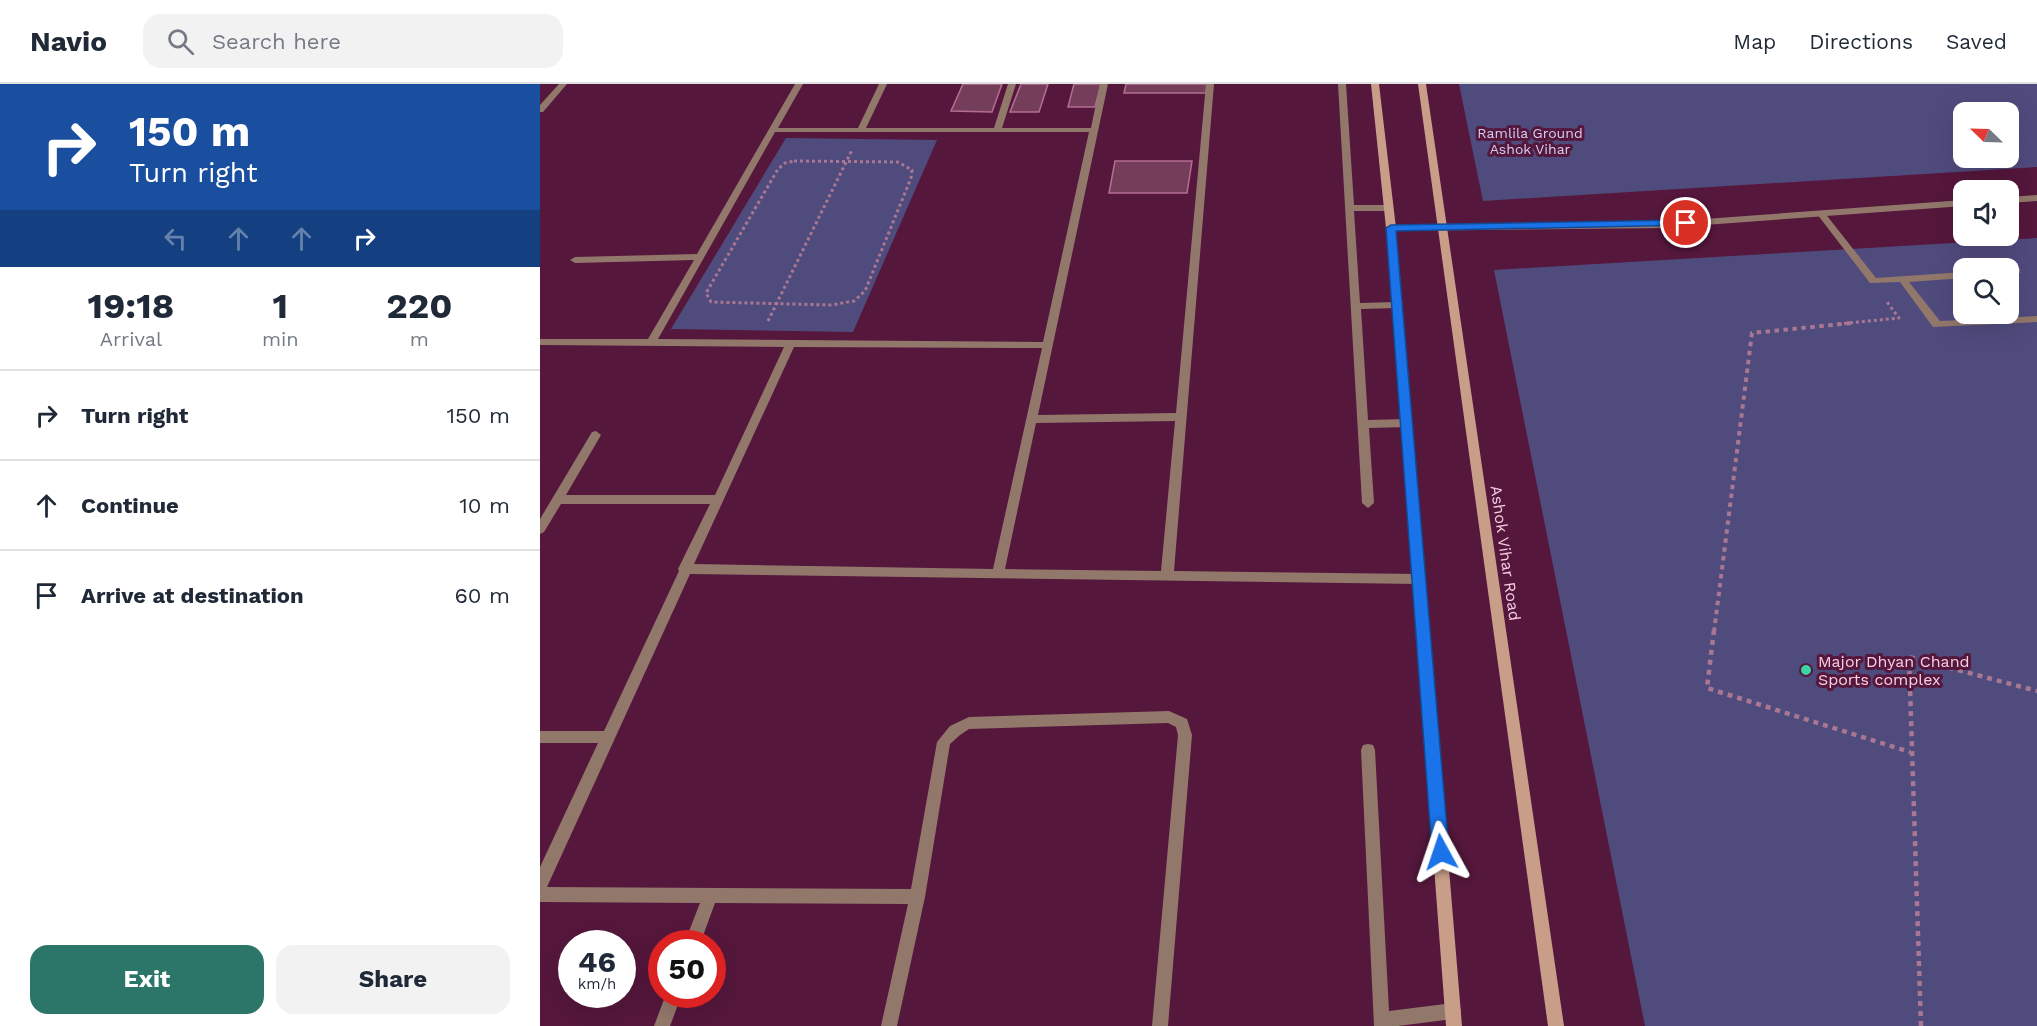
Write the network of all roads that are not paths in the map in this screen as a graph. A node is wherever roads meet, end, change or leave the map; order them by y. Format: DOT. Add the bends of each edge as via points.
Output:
graph roads {
  1 [pos="563,84"];
  2 [pos="798,84"];
  3 [pos="883,84"];
  4 [pos="1012,84"];
  5 [pos="1104,84"];
  6 [pos="1210,84"];
  7 [pos="1342,84"];
  8 [pos="1375,84"];
  9 [pos="1422,84"];
  10 [pos="540,111"];
  11 [pos="772,130"];
  12 [pos="861,130"];
  13 [pos="997,130"];
  14 [pos="1094,130"];
  15 [pos="2037,198"];
  16 [pos="2019,199"];
  17 [pos="1953,205"];
  18 [pos="1350,208"];
  19 [pos="1389,208"];
  20 [pos="1821,214"];
  21 [pos="1391,228"];
  22 [pos="1443,228"];
  23 [pos="700,257"];
  24 [pos="575,260"];
  25 [pos="1953,276"];
  26 [pos="1902,279"];
  27 [pos="1397,305"];
  28 [pos="1356,306"];
  29 [pos="2037,319"];
  30 [pos="540,342"];
  31 [pos="651,343"];
  32 [pos="789,344"];
  33 [pos="1048,345"];
  34 [pos="1181,417"];
  35 [pos="1031,419"];
  36 [pos="1407,423"];
  37 [pos="1363,424"];
  38 [pos="596,435"];
  39 [pos="717,499"];
  40 [pos="558,500"];
  41 [pos="1368,503"];
  42 [pos="540,529"];
  43 [pos="684,569"];
  44 [pos="998,573"];
  45 [pos="1167,576"];
  46 [pos="1419,579"];
  47 [pos="540,737"];
  48 [pos="607,737"];
  49 [pos="1368,750"];
  50 [pos="540,884"];
  51 [pos="540,894"];
  52 [pos="710,895"];
  53 [pos="917,897"];
  54 [pos="697,930"];
  55 [pos="669,1008"];
  56 [pos="1453,1019"];
  57 [pos="1381,1023"];
  58 [pos="662,1026"];
  59 [pos="889,1026"];
  60 [pos="1160,1026"];
  61 [pos="1557,1026"];
  1 -- 10 [label="street"];
  2 -- 11 [label="street"];
  3 -- 12 [label="street"];
  4 -- 13 [label="street"];
  5 -- 14 [label="street"];
  6 -- 34 [label="street"];
  7 -- 18 [label="street"];
  8 -- 19 [label="main road"];
  9 -- 22 [label="main road, Ashok Vihar Road"];
  11 -- 12 [label="street"];
  11 -- 23 [label="street"];
  12 -- 13 [label="street"];
  13 -- 14 [label="street"];
  14 -- 33 [label="street"];
  15 -- 16 [label="street"];
  17 -- 20 [label="street"];
  18 -- 19 [label="street"];
  18 -- 28 [label="street"];
  19 -- 21 [label="main road"];
  20 -- 22 [label="street" via="1663,225"];
  20 -- 26 [label="street" via="1873,281"];
  21 -- 22 [label="street"];
  21 -- 27 [label="main road"];
  22 -- 61 [label="main road, Ashok Vihar Road"];
  23 -- 24 [label="street"];
  23 -- 31 [label="street"];
  25 -- 26 [label="street"];
  26 -- 29 [label="street" via="1937,325"];
  27 -- 28 [label="street"];
  27 -- 36 [label="main road"];
  28 -- 37 [label="street"];
  30 -- 31 [label="street"];
  31 -- 32 [label="street"];
  32 -- 33 [label="street"];
  32 -- 39 [label="street"];
  33 -- 35 [label="street"];
  34 -- 35 [label="street"];
  34 -- 45 [label="street"];
  35 -- 44 [label="street"];
  36 -- 37 [label="street"];
  36 -- 46 [label="main road"];
  37 -- 41 [label="street"];
  38 -- 40 [label="street"];
  39 -- 40 [label="street"];
  39 -- 43 [label="street"];
  40 -- 42 [label="street"];
  43 -- 44 [label="street"];
  43 -- 48 [label="street"];
  44 -- 45 [label="street"];
  45 -- 46 [label="street"];
  46 -- 56 [label="main road"];
  47 -- 48 [label="street"];
  48 -- 50 [label="street"];
  49 -- 57 [label="street"];
  51 -- 52 [label="street"];
  52 -- 53 [label="street"];
  52 -- 54 [label="street"];
  53 -- 59 [label="street"];
  53 -- 60 [label="street" via="944,742 954,729 969,723 1177,719 1185,735"];
  55 -- 58 [label="street"];
  56 -- 57 [label="street"];
}
